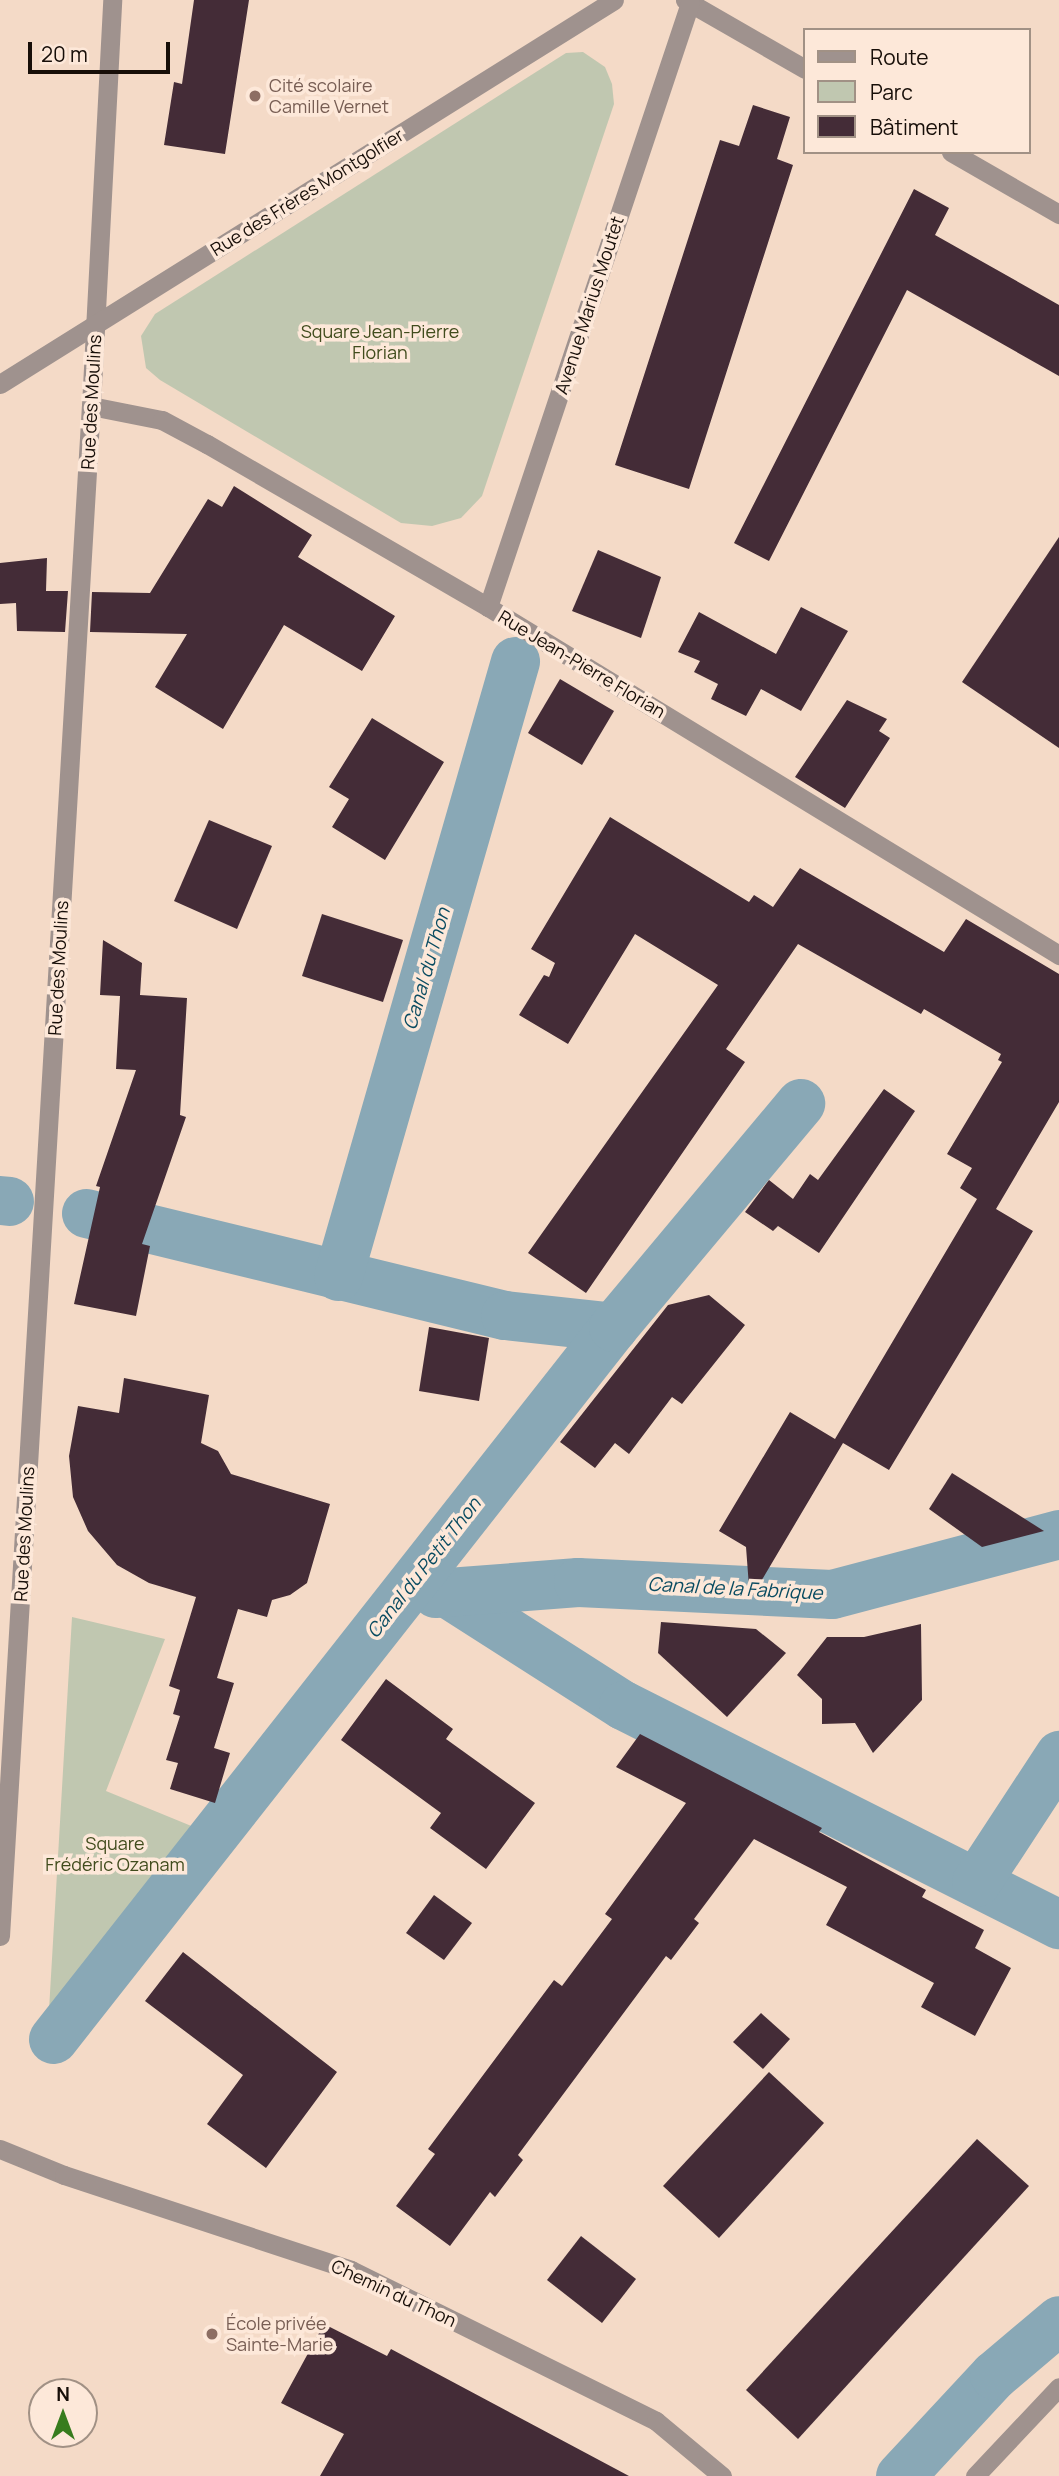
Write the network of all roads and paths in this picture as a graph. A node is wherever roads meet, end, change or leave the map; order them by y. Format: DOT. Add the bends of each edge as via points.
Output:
graph roads {
  1 [pos="112,0"];
  2 [pos="614,0"];
  3 [pos="687,1"];
  4 [pos="804,68"];
  5 [pos="954,154"];
  6 [pos="1059,214"];
  7 [pos="95,323"];
  8 [pos="0,384"];
  9 [pos="91,406"];
  10 [pos="488,607"];
  11 [pos="1059,955"];
  12 [pos="0,1936"];
  13 [pos="8,2152"];
  14 [pos="1059,2386"];
  15 [pos="722,2476"];
  16 [pos="975,2476"];
  1 -- 7 [label="street, Rue des Moulins"];
  2 -- 7 [label="street, Rue des Frères Montgolfier"];
  3 -- 4 [label="street"];
  3 -- 10 [label="street, Avenue Marius Moutet"];
  5 -- 6 [label="street"];
  7 -- 8 [label="street, Rue des Frères Montgolfier"];
  7 -- 9 [label="street, Rue des Moulins"];
  9 -- 10 [label="street, Rue Jean-Pierre Florian" via="162,419"];
  9 -- 12 [label="street, Rue des Moulins"];
  10 -- 11 [label="street, Rue Jean-Pierre Florian"];
  13 -- 15 [label="street, Chemin du Thon" via="64,2175 351,2270 656,2421"];
  14 -- 16 [label="street"];
}
